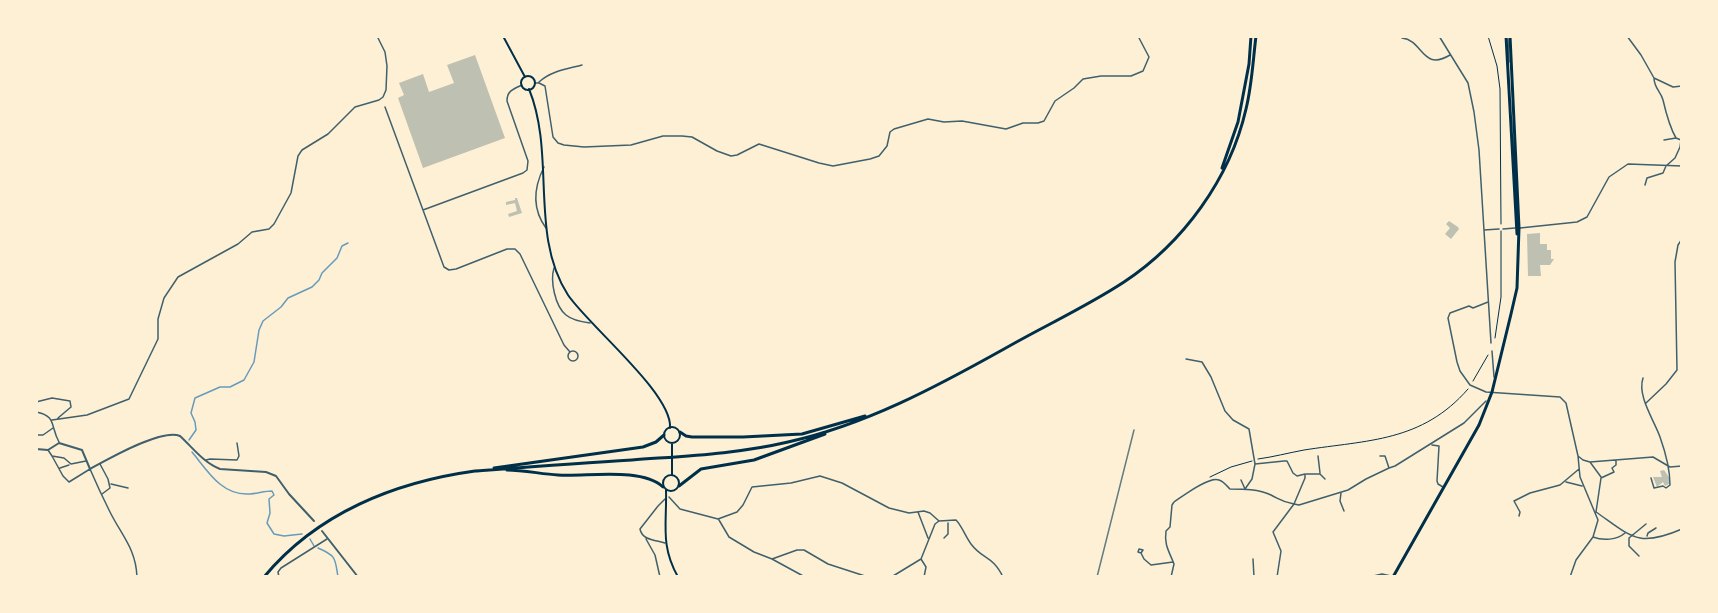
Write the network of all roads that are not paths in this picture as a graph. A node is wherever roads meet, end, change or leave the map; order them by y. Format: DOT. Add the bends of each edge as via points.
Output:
graph roads {
  1 [pos="377,36"];
  2 [pos="503,36"];
  3 [pos="1138,36"];
  4 [pos="1254,36"];
  5 [pos="1439,36"];
  6 [pos="1510,36"];
  7 [pos="1628,36"];
  8 [pos="1402,38"];
  9 [pos="1451,54"];
  10 [pos="582,65"];
  11 [pos="525,76"];
  12 [pos="544,78"];
  13 [pos="1654,78"];
  14 [pos="537,83"];
  15 [pos="522,85"];
  16 [pos="545,86"];
  17 [pos="1682,86"];
  18 [pos="529,89"];
  19 [pos="385,107"];
  20 [pos="1676,138"];
  21 [pos="1682,139"];
  22 [pos="1664,140"];
  23 [pos="1666,166"];
  24 [pos="1682,166"];
  25 [pos="544,167"];
  26 [pos="1645,185"];
  27 [pos="422,211"];
  28 [pos="1518,228"];
  29 [pos="1499,229"];
  30 [pos="1503,229"];
  31 [pos="1484,230"];
  32 [pos="548,231"];
  33 [pos="1682,239"];
  34 [pos="555,267"];
  35 [pos="1488,302"];
  36 [pos="591,323"];
  37 [pos="1492,343"];
  38 [pos="1492,351"];
  39 [pos="570,352"];
  40 [pos="1185,359"];
  41 [pos="1643,378"];
  42 [pos="1494,381"];
  43 [pos="1492,392"];
  44 [pos="1489,399"];
  45 [pos="36,402"];
  46 [pos="1646,403"];
  47 [pos="884,411"];
  48 [pos="36,412"];
  49 [pos="57,418"];
  50 [pos="52,420"];
  51 [pos="840,427"];
  52 [pos="670,428"];
  53 [pos="54,429"];
  54 [pos="680,432"];
  55 [pos="36,435"];
  56 [pos="664,435"];
  57 [pos="60,443"];
  58 [pos="237,443"];
  59 [pos="672,443"];
  60 [pos="1431,445"];
  61 [pos="36,449"];
  62 [pos="48,450"];
  63 [pos="1388,453"];
  64 [pos="52,456"];
  65 [pos="1318,456"];
  66 [pos="1380,456"];
  67 [pos="1384,456"];
  68 [pos="1578,456"];
  69 [pos="1616,459"];
  70 [pos="87,461"];
  71 [pos="206,461"];
  72 [pos="1255,461"];
  73 [pos="1590,462"];
  74 [pos="71,464"];
  75 [pos="100,464"];
  76 [pos="1666,465"];
  77 [pos="1682,466"];
  78 [pos="59,468"];
  79 [pos="1389,468"];
  80 [pos="90,469"];
  81 [pos="1579,469"];
  82 [pos="475,471"];
  83 [pos="1305,474"];
  84 [pos="1320,474"];
  85 [pos="672,475"];
  86 [pos="1602,477"];
  87 [pos="1651,478"];
  88 [pos="1325,479"];
  89 [pos="1241,480"];
  90 [pos="1564,482"];
  91 [pos="109,483"];
  92 [pos="679,486"];
  93 [pos="1583,486"];
  94 [pos="1443,487"];
  95 [pos="128,488"];
  96 [pos="664,489"];
  97 [pos="1245,489"];
  98 [pos="674,491"];
  99 [pos="1341,493"];
  100 [pos="102,494"];
  101 [pos="667,498"];
  102 [pos="1294,504"];
  103 [pos="1344,511"];
  104 [pos="918,512"];
  105 [pos="1596,512"];
  106 [pos="1519,516"];
  107 [pos="718,519"];
  108 [pos="314,521"];
  109 [pos="939,521"];
  110 [pos="949,522"];
  111 [pos="1646,524"];
  112 [pos="1656,528"];
  113 [pos="1682,529"];
  114 [pos="322,531"];
  115 [pos="1626,533"];
  116 [pos="1593,537"];
  117 [pos="1631,537"];
  118 [pos="1647,537"];
  119 [pos="327,538"];
  120 [pos="645,538"];
  121 [pos="944,538"];
  122 [pos="929,540"];
  123 [pos="665,543"];
  124 [pos="1141,554"];
  125 [pos="1639,556"];
  126 [pos="772,559"];
  127 [pos="921,559"];
  128 [pos="1253,559"];
  129 [pos="1173,562"];
  130 [pos="137,577"];
  131 [pos="264,577"];
  132 [pos="279,577"];
  133 [pos="358,577"];
  134 [pos="660,577"];
  135 [pos="678,577"];
  136 [pos="805,577"];
  137 [pos="868,577"];
  138 [pos="882,577"];
  139 [pos="924,577"];
  140 [pos="1003,577"];
  141 [pos="1171,577"];
  142 [pos="1254,577"];
  143 [pos="1277,577"];
  144 [pos="1369,577"];
  145 [pos="1393,577"];
  146 [pos="1569,577"];
  1 -- 49 [label="street" via="387,66 382,97 355,107 328,134 302,150 291,193 269,229 252,232 178,277 164,298 158,339 129,399 87,414"];
  2 -- 11 [label="main road"];
  3 -- 16 [label="street" via="1149,57 1143,71 1131,76 1083,79 1055,101 1044,121 1006,129 962,121 922,120 890,132 887,146 879,156 828,166 759,144 731,156 682,136 663,136 631,145 564,145 554,139 550,129"];
  4 -- 47 [label="main road" via="1246,111 1230,157 1200,209 1173,241 1126,280"];
  5 -- 9 [label="street"];
  6 -- 28 [label="main road"];
  6 -- 28 [label="main road" via="1508,68"];
  7 -- 13 [label="street"];
  8 -- 9 [label="street" via="1411,40 1425,56 1436,60"];
  9 -- 31 [label="street" via="1468,83 1474,112"];
  10 -- 12 [label="street"];
  11 -- 14 [label="main road"];
  11 -- 15 [label="main road"];
  12 -- 14 [label="street"];
  12 -- 16 [label="street"];
  13 -- 17 [label="street" via="1673,87"];
  13 -- 20 [label="street"];
  14 -- 16 [label="street"];
  14 -- 18 [label="main road"];
  15 -- 18 [label="main road"];
  15 -- 27 [label="street" via="510,90 507,101 528,161 527,170"];
  18 -- 25 [label="main road" via="542,135"];
  19 -- 27 [label="street"];
  20 -- 21 [label="street"];
  20 -- 22 [label="street"];
  21 -- 23 [label="street" via="1675,158"];
  23 -- 24 [label="street"];
  23 -- 26 [label="street" via="1663,173 1647,178"];
  23 -- 28 [label="street" via="1628,164 1609,177 1587,217 1576,222"];
  25 -- 32 [label="main road"];
  25 -- 32 [label="street" via="536,198 537,210"];
  27 -- 39 [label="street" via="444,267 449,270 515,249"];
  28 -- 30 [label="street"];
  28 -- 42 [label="main road" via="1516,288"];
  29 -- 31 [label="street"];
  31 -- 35 [label="street"];
  32 -- 34 [label="main road"];
  33 -- 46 [label="street" via="1675,262 1677,370"];
  34 -- 36 [label="main road" via="568,295"];
  34 -- 36 [label="street" via="554,283 562,310 570,318"];
  35 -- 37 [label="street"];
  35 -- 43 [label="street" via="1450,313 1449,318 1460,371 1470,385"];
  36 -- 52 [label="main road" via="655,391 666,410"];
  38 -- 42 [label="street"];
  40 -- 72 [label="street" via="1202,362 1225,411 1249,429"];
  41 -- 46 [label="street"];
  42 -- 43 [label="main road"];
  43 -- 44 [label="main road"];
  43 -- 68 [label="street" via="1560,397 1566,403"];
  44 -- 60 [label="street" via="1464,423"];
  44 -- 94 [label="main road" via="1479,425"];
  45 -- 49 [label="street" via="52,398 69,400 71,407"];
  46 -- 76 [label="street" via="1661,439"];
  47 -- 51 [label="main road"];
  47 -- 54 [label="main road" via="802,434 692,437"];
  48 -- 50 [label="street"];
  49 -- 50 [label="street"];
  50 -- 53 [label="street"];
  51 -- 82 [label="main road" via="790,442 734,452"];
  51 -- 92 [label="main road" via="754,460 701,469"];
  52 -- 54 [label="main road"];
  52 -- 56 [label="main road"];
  53 -- 55 [label="street"];
  53 -- 57 [label="street"];
  54 -- 59 [label="main road" via="680,439"];
  56 -- 59 [label="main road"];
  56 -- 82 [label="main road" via="643,447"];
  57 -- 62 [label="street"];
  57 -- 70 [label="street" via="82,450"];
  58 -- 71 [label="street" via="239,459"];
  59 -- 85 [label="main road"];
  60 -- 79 [label="street"];
  60 -- 94 [label="street" via="1439,446 1437,481"];
  61 -- 62 [label="street"];
  62 -- 64 [label="street"];
  63 -- 67 [label="street"];
  64 -- 74 [label="street"];
  64 -- 78 [label="street"];
  65 -- 84 [label="street"];
  66 -- 67 [label="street"];
  67 -- 79 [label="street"];
  68 -- 73 [label="street"];
  68 -- 81 [label="street"];
  69 -- 73 [label="street"];
  69 -- 76 [label="street" via="1653,457"];
  69 -- 86 [label="street" via="1614,472"];
  70 -- 74 [label="street"];
  70 -- 80 [label="street"];
  71 -- 75 [label="street" via="175,434 155,438"];
  71 -- 108 [label="street" via="220,469 276,476"];
  72 -- 83 [label="street" via="1287,461 1297,476"];
  72 -- 97 [label="street" via="1252,479"];
  73 -- 86 [label="street"];
  74 -- 78 [label="street"];
  75 -- 80 [label="street"];
  75 -- 91 [label="street"];
  76 -- 77 [label="street"];
  76 -- 87 [label="street" via="1668,487 1654,488"];
  78 -- 80 [label="street" via="69,482"];
  79 -- 99 [label="street"];
  80 -- 100 [label="street"];
  81 -- 90 [label="street"];
  81 -- 93 [label="street"];
  82 -- 96 [label="main road" via="624,475 652,480"];
  82 -- 131 [label="main road" via="413,483 366,500 303,538"];
  83 -- 84 [label="street"];
  83 -- 102 [label="street"];
  84 -- 88 [label="street"];
  85 -- 92 [label="main road"];
  85 -- 96 [label="main road" via="662,482"];
  86 -- 105 [label="street"];
  89 -- 97 [label="street"];
  90 -- 93 [label="street"];
  90 -- 106 [label="street" via="1514,501"];
  91 -- 95 [label="street"];
  91 -- 100 [label="street" via="109,490"];
  92 -- 98 [label="main road"];
  93 -- 105 [label="street"];
  94 -- 145 [label="main road"];
  96 -- 98 [label="main road"];
  96 -- 101 [label="main road"];
  97 -- 102 [label="street"];
  97 -- 129 [label="street" via="1230,489 1214,479 1172,505 1165,542"];
  98 -- 101 [label="main road"];
  99 -- 102 [label="street"];
  99 -- 103 [label="street"];
  100 -- 130 [label="street" via="132,551"];
  101 -- 107 [label="street" via="680,509"];
  101 -- 120 [label="street" via="641,526"];
  101 -- 123 [label="main road"];
  102 -- 143 [label="street" via="1272,532 1281,551"];
  104 -- 107 [label="street" via="882,504 820,476 752,487 737,512"];
  104 -- 109 [label="street" via="930,513"];
  104 -- 122 [label="street"];
  105 -- 115 [label="street"];
  105 -- 116 [label="street"];
  107 -- 126 [label="street" via="729,537"];
  109 -- 110 [label="street"];
  109 -- 122 [label="street" via="932,526"];
  110 -- 121 [label="street"];
  110 -- 140 [label="street" via="958,521 977,551 992,559"];
  111 -- 117 [label="street"];
  112 -- 118 [label="street"];
  113 -- 118 [label="street" via="1658,538"];
  114 -- 119 [label="street"];
  115 -- 116 [label="street" via="1604,539"];
  115 -- 117 [label="street"];
  116 -- 146 [label="street"];
  117 -- 118 [label="street"];
  117 -- 125 [label="street" via="1629,546"];
  119 -- 132 [label="street" via="281,568"];
  119 -- 133 [label="street"];
  120 -- 123 [label="street"];
  120 -- 134 [label="street" via="655,555"];
  122 -- 127 [label="street"];
  123 -- 135 [label="main road"];
  124 -- 129 [label="street" via="1151,564"];
  126 -- 136 [label="street"];
  126 -- 137 [label="street" via="804,550 828,564"];
  127 -- 138 [label="street" via="893,576"];
  127 -- 139 [label="street" via="926,567"];
  128 -- 142 [label="street"];
  129 -- 141 [label="street"];
  144 -- 145 [label="street"];
}
